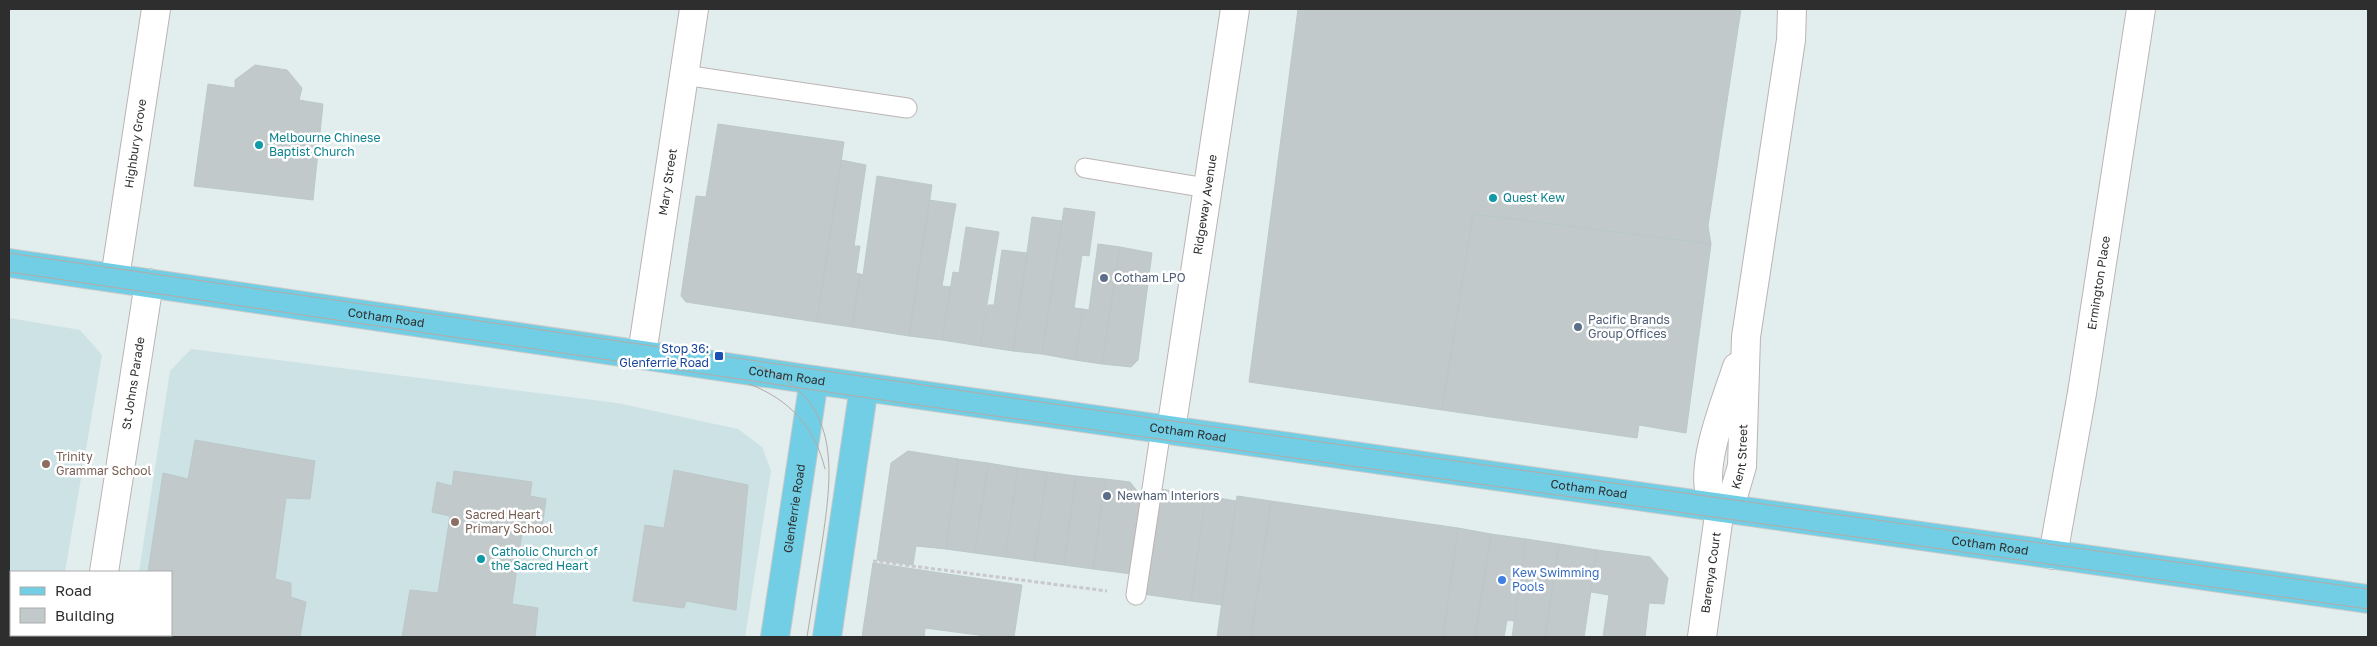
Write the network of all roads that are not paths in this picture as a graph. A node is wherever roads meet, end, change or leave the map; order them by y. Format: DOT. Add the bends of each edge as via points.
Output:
graph roads {
  1 [pos="156,9"];
  2 [pos="694,9"];
  3 [pos="1235,9"];
  4 [pos="1792,9"];
  5 [pos="1805,9"];
  6 [pos="2141,9"];
  7 [pos="1791,40"];
  8 [pos="684,75"];
  9 [pos="907,108"];
  10 [pos="1084,168"];
  11 [pos="1207,188"];
  12 [pos="9,263"];
  13 [pos="115,278"];
  14 [pos="149,283"];
  15 [pos="642,354"];
  16 [pos="814,380"];
  17 [pos="864,387"];
  18 [pos="1166,429"];
  19 [pos="1720,508"];
  20 [pos="2053,555"];
  21 [pos="104,571"];
  22 [pos="1136,595"];
  23 [pos="2368,599"];
  24 [pos="775,637"];
  25 [pos="827,637"];
  26 [pos="1702,637"];
  1 -- 13 [label="street, Highbury Grove"];
  2 -- 8 [label="street, Mary Street"];
  3 -- 11 [label="street, Ridgeway Avenue"];
  4 -- 7 [label="street, Kent Street"];
  5 -- 7 [label="street, Kent Street"];
  6 -- 20 [label="street, Ermington Place" via="2082,393"];
  7 -- 19 [label="street, Kent Street" via="1746,337 1742,466 1732,500"];
  8 -- 9 [label="lane"];
  8 -- 15 [label="street, Mary Street"];
  10 -- 11 [label="lane"];
  11 -- 18 [label="street, Ridgeway Avenue"];
  12 -- 13 [label="main road, Cotham Road"];
  13 -- 14 [label="main road, Cotham Road"];
  14 -- 15 [label="main road, Cotham Road"];
  14 -- 21 [label="street, St Johns Parade"];
  15 -- 16 [label="main road, Cotham Road"];
  16 -- 17 [label="main road, Cotham Road"];
  16 -- 24 [label="main road, Glenferrie Road"];
  17 -- 18 [label="main road, Cotham Road"];
  17 -- 25 [label="main road"];
  18 -- 19 [label="main road, Cotham Road"];
  18 -- 22 [label="lane"];
  19 -- 20 [label="main road, Cotham Road"];
  19 -- 26 [label="street, Barenya Court"];
  20 -- 23 [label="main road, Cotham Road"];
}
